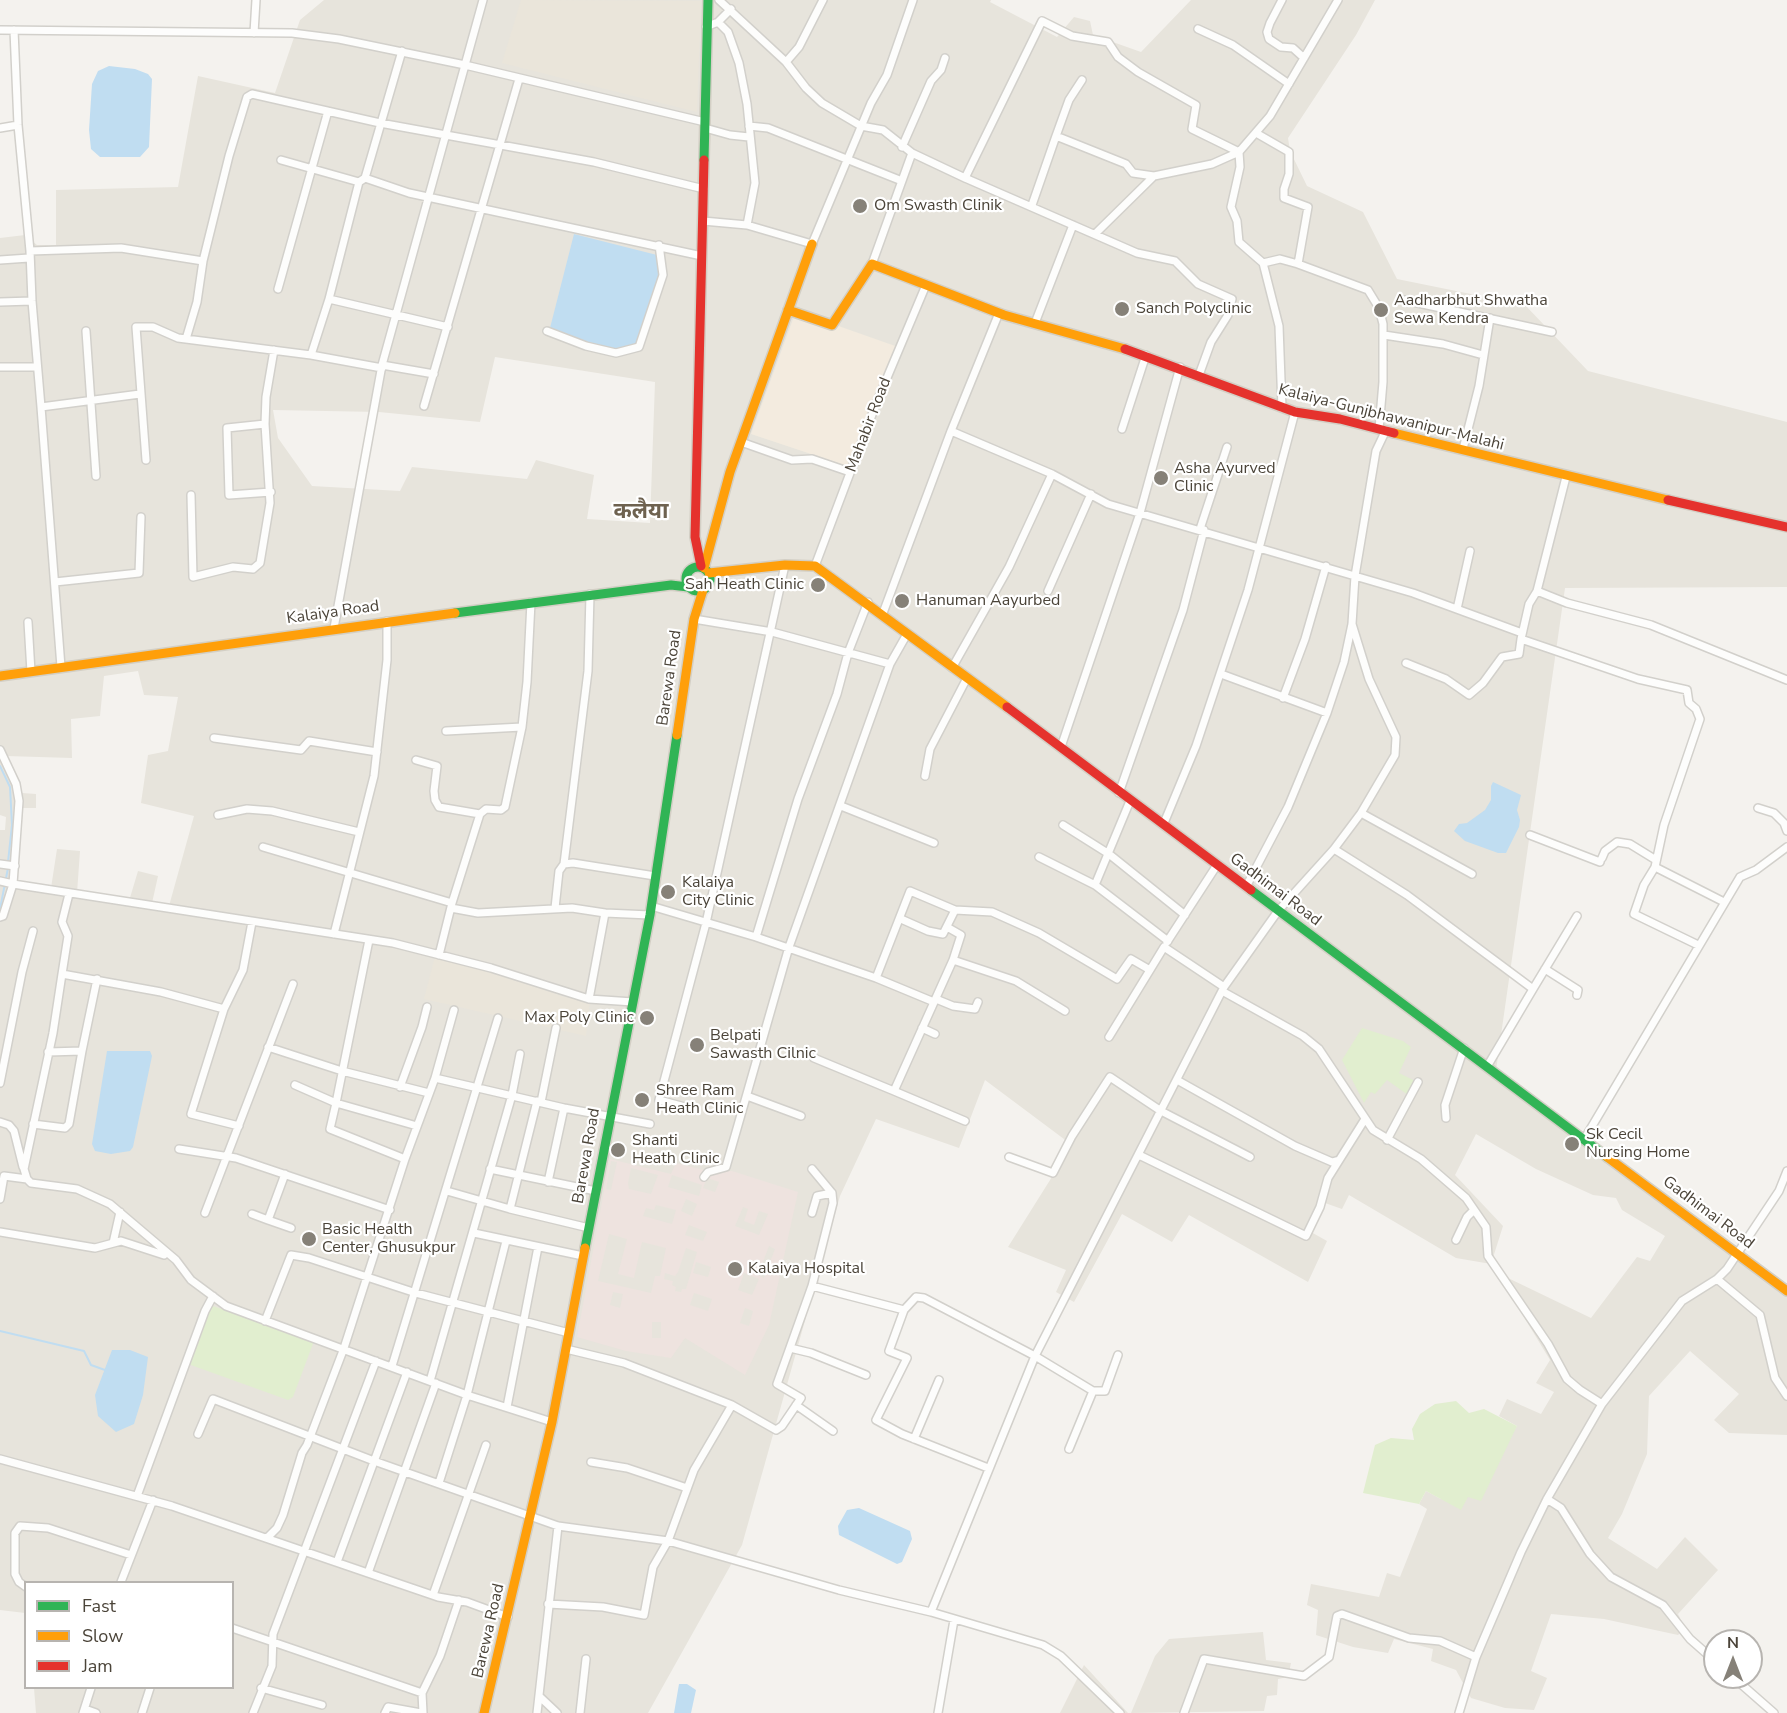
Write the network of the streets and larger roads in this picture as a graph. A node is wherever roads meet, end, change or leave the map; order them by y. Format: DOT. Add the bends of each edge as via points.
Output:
graph roads {
  1 [pos="256,0"];
  2 [pos="483,0"];
  3 [pos="708,0"];
  4 [pos="719,0"];
  5 [pos="823,0"];
  6 [pos="913,0"];
  7 [pos="1282,0"];
  8 [pos="1338,0"];
  9 [pos="731,9"];
  10 [pos="718,22"];
  11 [pos="706,27"];
  12 [pos="1198,29"];
  13 [pos="0,30"];
  14 [pos="14,30"];
  15 [pos="254,33"];
  16 [pos="402,51"];
  17 [pos="945,58"];
  18 [pos="1304,58"];
  19 [pos="786,62"];
  20 [pos="465,65"];
  21 [pos="519,79"];
  22 [pos="1082,80"];
  23 [pos="1289,84"];
  24 [pos="328,111"];
  25 [pos="380,123"];
  26 [pos="18,125"];
  27 [pos="705,125"];
  28 [pos="749,126"];
  29 [pos="861,126"];
  30 [pos="0,128"];
  31 [pos="1256,133"];
  32 [pos="447,136"];
  33 [pos="1056,136"];
  34 [pos="749,137"];
  35 [pos="500,146"];
  36 [pos="902,147"];
  37 [pos="1239,152"];
  38 [pos="912,153"];
  39 [pos="848,159"];
  40 [pos="280,160"];
  41 [pos="311,168"];
  42 [pos="1154,176"];
  43 [pos="965,178"];
  44 [pos="362,180"];
  45 [pos="902,181"];
  46 [pos="704,189"];
  47 [pos="429,195"];
  48 [pos="1032,205"];
  49 [pos="482,208"];
  50 [pos="703,221"];
  51 [pos="747,225"];
  52 [pos="1073,225"];
  53 [pos="1095,234"];
  54 [pos="812,244"];
  55 [pos="659,245"];
  56 [pos="30,254"];
  57 [pos="702,256"];
  58 [pos="0,260"];
  59 [pos="203,261"];
  60 [pos="1263,263"];
  61 [pos="872,264"];
  62 [pos="1298,264"];
  63 [pos="926,285"];
  64 [pos="278,289"];
  65 [pos="329,299"];
  66 [pos="1404,300"];
  67 [pos="0,302"];
  68 [pos="32,302"];
  69 [pos="788,310"];
  70 [pos="999,313"];
  71 [pos="397,316"];
  72 [pos="1490,318"];
  73 [pos="1035,323"];
  74 [pos="448,327"];
  75 [pos="86,331"];
  76 [pos="547,331"];
  77 [pos="1552,332"];
  78 [pos="1384,335"];
  79 [pos="186,339"];
  80 [pos="274,350"];
  81 [pos="1483,354"];
  82 [pos="311,355"];
  83 [pos="1146,355"];
  84 [pos="0,367"];
  85 [pos="38,367"];
  86 [pos="382,367"];
  87 [pos="1180,367"];
  88 [pos="434,374"];
  89 [pos="1199,375"];
  90 [pos="140,394"];
  91 [pos="92,400"];
  92 [pos="424,406"];
  93 [pos="41,407"];
  94 [pos="1282,408"];
  95 [pos="1295,411"];
  96 [pos="265,424"];
  97 [pos="1122,429"];
  98 [pos="1383,429"];
  99 [pos="951,430"];
  100 [pos="741,441"];
  101 [pos="1227,447"];
  102 [pos="1463,449"];
  103 [pos="146,460"];
  104 [pos="850,472"];
  105 [pos="1052,474"];
  106 [pos="96,476"];
  107 [pos="1566,477"];
  108 [pos="271,492"];
  109 [pos="1091,494"];
  110 [pos="191,495"];
  111 [pos="1140,513"];
  112 [pos="141,517"];
  113 [pos="1787,527"];
  114 [pos="1202,529"];
  115 [pos="1261,546"];
  116 [pos="1470,551"];
  117 [pos="785,566"];
  118 [pos="815,566"];
  119 [pos="1326,566"];
  120 [pos="703,574"];
  121 [pos="1355,576"];
  122 [pos="55,582"];
  123 [pos="688,584"];
  124 [pos="1048,591"];
  125 [pos="1537,591"];
  126 [pos="590,594"];
  127 [pos="698,600"];
  128 [pos="531,602"];
  129 [pos="868,602"];
  130 [pos="1457,609"];
  131 [pos="883,613"];
  132 [pos="694,619"];
  133 [pos="387,621"];
  134 [pos="28,622"];
  135 [pos="1352,624"];
  136 [pos="334,628"];
  137 [pos="772,632"];
  138 [pos="907,634"];
  139 [pos="1522,636"];
  140 [pos="848,653"];
  141 [pos="1406,663"];
  142 [pos="890,664"];
  143 [pos="61,667"];
  144 [pos="952,668"];
  145 [pos="32,672"];
  146 [pos="1221,674"];
  147 [pos="0,676"];
  148 [pos="968,678"];
  149 [pos="1787,680"];
  150 [pos="1283,698"];
  151 [pos="1327,713"];
  152 [pos="522,727"];
  153 [pos="446,731"];
  154 [pos="214,738"];
  155 [pos="1060,747"];
  156 [pos="0,750"];
  157 [pos="377,752"];
  158 [pos="416,760"];
  159 [pos="925,776"];
  160 [pos="1119,792"];
  161 [pos="1130,801"];
  162 [pos="842,806"];
  163 [pos="1758,808"];
  164 [pos="1361,813"];
  165 [pos="480,814"];
  166 [pos="218,815"];
  167 [pos="1786,822"];
  168 [pos="1164,823"];
  169 [pos="1064,825"];
  170 [pos="1787,831"];
  171 [pos="359,832"];
  172 [pos="1530,835"];
  173 [pos="934,843"];
  174 [pos="263,847"];
  175 [pos="1787,847"];
  176 [pos="1334,849"];
  177 [pos="1109,854"];
  178 [pos="1039,857"];
  179 [pos="564,864"];
  180 [pos="1656,864"];
  181 [pos="8,865"];
  182 [pos="1217,865"];
  183 [pos="349,872"];
  184 [pos="1472,874"];
  185 [pos="655,876"];
  186 [pos="6,882"];
  187 [pos="1095,885"];
  188 [pos="1247,885"];
  189 [pos="69,894"];
  190 [pos="1724,902"];
  191 [pos="452,906"];
  192 [pos="555,908"];
  193 [pos="955,909"];
  194 [pos="651,910"];
  195 [pos="1278,911"];
  196 [pos="605,913"];
  197 [pos="1185,915"];
  198 [pos="1577,916"];
  199 [pos="0,917"];
  200 [pos="900,919"];
  201 [pos="252,922"];
  202 [pos="706,923"];
  203 [pos="947,927"];
  204 [pos="33,931"];
  205 [pos="334,934"];
  206 [pos="756,936"];
  207 [pos="369,940"];
  208 [pos="1166,944"];
  209 [pos="1698,945"];
  210 [pos="789,947"];
  211 [pos="439,955"];
  212 [pos="953,960"];
  213 [pos="1150,969"];
  214 [pos="1545,969"];
  215 [pos="62,974"];
  216 [pos="876,978"];
  217 [pos="97,980"];
  218 [pos="293,984"];
  219 [pos="1533,988"];
  220 [pos="1223,989"];
  221 [pos="1577,995"];
  222 [pos="589,999"];
  223 [pos="935,1000"];
  224 [pos="633,1002"];
  225 [pos="978,1002"];
  226 [pos="427,1007"];
  227 [pos="224,1009"];
  228 [pos="454,1010"];
  229 [pos="1065,1011"];
  230 [pos="498,1018"];
  231 [pos="556,1028"];
  232 [pos="922,1028"];
  233 [pos="935,1034"];
  234 [pos="1109,1037"];
  235 [pos="268,1047"];
  236 [pos="1464,1048"];
  237 [pos="82,1051"];
  238 [pos="48,1052"];
  239 [pos="520,1054"];
  240 [pos="814,1058"];
  241 [pos="1488,1065"];
  242 [pos="342,1071"];
  243 [pos="435,1078"];
  244 [pos="1177,1080"];
  245 [pos="1418,1082"];
  246 [pos="0,1083"];
  247 [pos="295,1085"];
  248 [pos="400,1087"];
  249 [pos="478,1088"];
  250 [pos="894,1091"];
  251 [pos="429,1093"];
  252 [pos="512,1095"];
  253 [pos="747,1096"];
  254 [pos="336,1102"];
  255 [pos="539,1102"];
  256 [pos="564,1108"];
  257 [pos="692,1108"];
  258 [pos="1161,1111"];
  259 [pos="609,1116"];
  260 [pos="801,1116"];
  261 [pos="1446,1118"];
  262 [pos="1365,1119"];
  263 [pos="965,1121"];
  264 [pos="0,1122"];
  265 [pos="33,1124"];
  266 [pos="650,1124"];
  267 [pos="239,1126"];
  268 [pos="417,1126"];
  269 [pos="1585,1138"];
  270 [pos="1387,1140"];
  271 [pos="178,1149"];
  272 [pos="1139,1155"];
  273 [pos="228,1157"];
  274 [pos="1009,1157"];
  275 [pos="1250,1157"];
  276 [pos="405,1159"];
  277 [pos="1339,1160"];
  278 [pos="24,1169"];
  279 [pos="490,1169"];
  280 [pos="812,1169"];
  281 [pos="1787,1171"];
  282 [pos="285,1174"];
  283 [pos="517,1176"];
  284 [pos="704,1177"];
  285 [pos="27,1179"];
  286 [pos="548,1182"];
  287 [pos="447,1191"];
  288 [pos="596,1191"];
  289 [pos="832,1193"];
  290 [pos="0,1199"];
  291 [pos="481,1201"];
  292 [pos="510,1209"];
  293 [pos="390,1210"];
  294 [pos="1474,1210"];
  295 [pos="120,1212"];
  296 [pos="812,1213"];
  297 [pos="205,1214"];
  298 [pos="252,1214"];
  299 [pos="268,1220"];
  300 [pos="291,1228"];
  301 [pos="589,1228"];
  302 [pos="0,1232"];
  303 [pos="474,1233"];
  304 [pos="1456,1240"];
  305 [pos="506,1241"];
  306 [pos="113,1243"];
  307 [pos="538,1247"];
  308 [pos="1738,1254"];
  309 [pos="168,1256"];
  310 [pos="583,1256"];
  311 [pos="366,1277"];
  312 [pos="1717,1279"];
  313 [pos="812,1286"];
  314 [pos="1787,1291"];
  315 [pos="416,1293"];
  316 [pos="213,1296"];
  317 [pos="452,1302"];
  318 [pos="904,1310"];
  319 [pos="489,1313"];
  320 [pos="265,1320"];
  321 [pos="522,1323"];
  322 [pos="569,1333"];
  323 [pos="790,1347"];
  324 [pos="344,1348"];
  325 [pos="566,1348"];
  326 [pos="1118,1355"];
  327 [pos="1035,1356"];
  328 [pos="376,1361"];
  329 [pos="392,1366"];
  330 [pos="407,1372"];
  331 [pos="866,1375"];
  332 [pos="939,1380"];
  333 [pos="433,1382"];
  334 [pos="1093,1391"];
  335 [pos="467,1395"];
  336 [pos="1787,1396"];
  337 [pos="796,1404"];
  338 [pos="1602,1404"];
  339 [pos="732,1405"];
  340 [pos="507,1407"];
  341 [pos="552,1422"];
  342 [pos="833,1431"];
  343 [pos="198,1434"];
  344 [pos="310,1437"];
  345 [pos="914,1439"];
  346 [pos="486,1445"];
  347 [pos="343,1449"];
  348 [pos="1070,1449"];
  349 [pos="0,1459"];
  350 [pos="374,1461"];
  351 [pos="591,1462"];
  352 [pos="988,1468"];
  353 [pos="404,1471"];
  354 [pos="439,1483"];
  355 [pos="687,1488"];
  356 [pos="469,1494"];
  357 [pos="137,1496"];
  358 [pos="153,1500"];
  359 [pos="1547,1500"];
  360 [pos="528,1517"];
  361 [pos="558,1527"];
  362 [pos="267,1538"];
  363 [pos="668,1541"];
  364 [pos="305,1552"];
  365 [pos="131,1554"];
  366 [pos="337,1562"];
  367 [pos="368,1573"];
  368 [pos="121,1581"];
  369 [pos="24,1585"];
  370 [pos="432,1595"];
  371 [pos="459,1600"];
  372 [pos="548,1604"];
  373 [pos="932,1612"];
  374 [pos="508,1617"];
  375 [pos="954,1620"];
  376 [pos="234,1629"];
  377 [pos="274,1642"];
  378 [pos="1703,1650"];
  379 [pos="1476,1657"];
  380 [pos="586,1659"];
  381 [pos="261,1688"];
  382 [pos="92,1689"];
  383 [pos="150,1689"];
  384 [pos="1747,1689"];
  385 [pos="422,1693"];
  386 [pos="538,1696"];
  387 [pos="322,1705"];
  388 [pos="84,1711"];
  389 [pos="96,1713"];
  390 [pos="142,1713"];
  391 [pos="253,1713"];
  392 [pos="385,1713"];
  393 [pos="422,1713"];
  394 [pos="484,1713"];
  395 [pos="537,1713"];
  396 [pos="557,1713"];
  397 [pos="580,1713"];
  398 [pos="938,1713"];
  399 [pos="1120,1713"];
  400 [pos="1184,1713"];
  401 [pos="1459,1713"];
  402 [pos="1774,1713"];
  1 -- 15 [label="street"];
  2 -- 20 [label="street"];
  3 -- 11 [label="street"];
  4 -- 9 [label="street"];
  5 -- 19 [label="street" via="799,47"];
  6 -- 29 [label="street" via="887,75"];
  7 -- 18 [label="street" via="1270,23 1269,39 1281,47 1293,48"];
  8 -- 18 [label="street"];
  9 -- 10 [label="street"];
  9 -- 19 [label="street"];
  10 -- 11 [label="street"];
  10 -- 28 [label="street" via="728,32 739,63"];
  11 -- 27 [label="street"];
  12 -- 23 [label="street" via="1233,45"];
  13 -- 14 [label="street"];
  14 -- 15 [label="street"];
  14 -- 26 [label="street"];
  15 -- 16 [label="street" via="292,33"];
  16 -- 20 [label="street"];
  16 -- 25 [label="street"];
  17 -- 36 [label="street"];
  18 -- 23 [label="street"];
  19 -- 29 [label="street" via="822,103"];
  20 -- 21 [label="street"];
  20 -- 32 [label="street"];
  21 -- 27 [label="street"];
  21 -- 35 [label="street"];
  22 -- 33 [label="street" via="1069,100"];
  23 -- 31 [label="street"];
  24 -- 25 [label="street"];
  24 -- 41 [label="street"];
  24 -- 59 [label="street" via="252,94 247,97"];
  25 -- 32 [label="street"];
  25 -- 44 [label="street"];
  26 -- 30 [label="street"];
  26 -- 56 [label="street"];
  27 -- 34 [label="street" via="730,135"];
  27 -- 46 [label="street"];
  28 -- 34 [label="street"];
  28 -- 39 [label="street" via="768,128"];
  29 -- 36 [label="street" via="883,130"];
  29 -- 39 [label="street"];
  31 -- 37 [label="street"];
  31 -- 62 [label="street" via="1289,152 1284,198 1308,207"];
  32 -- 35 [label="street"];
  32 -- 47 [label="street"];
  33 -- 42 [label="street" via="1126,164 1133,173"];
  33 -- 48 [label="street"];
  34 -- 51 [label="street" via="755,183"];
  35 -- 46 [label="street" via="594,162"];
  35 -- 49 [label="street"];
  36 -- 38 [label="street"];
  37 -- 42 [label="street" via="1212,164"];
  37 -- 43 [label="street" via="1192,129 1196,105 1138,72 1118,57 1108,42 1072,36 1042,21"];
  37 -- 60 [label="street" via="1240,167 1231,207 1239,242"];
  38 -- 43 [label="street"];
  38 -- 45 [label="street"];
  39 -- 45 [label="street"];
  39 -- 54 [label="street"];
  40 -- 41 [label="street"];
  41 -- 44 [label="street"];
  41 -- 64 [label="street"];
  42 -- 53 [label="street"];
  43 -- 48 [label="street"];
  44 -- 47 [label="street"];
  44 -- 65 [label="street"];
  45 -- 61 [label="street"];
  46 -- 50 [label="street"];
  47 -- 49 [label="street"];
  47 -- 71 [label="street"];
  48 -- 52 [label="street"];
  49 -- 55 [label="street"];
  49 -- 74 [label="street"];
  50 -- 51 [label="street"];
  50 -- 57 [label="street"];
  51 -- 54 [label="street"];
  52 -- 53 [label="street"];
  52 -- 73 [label="street"];
  53 -- 89 [label="street" via="1137,253 1176,261 1198,284 1232,299"];
  54 -- 69 [label="street"];
  55 -- 57 [label="street"];
  55 -- 76 [label="street" via="663,275 639,347 616,353"];
  56 -- 58 [label="street"];
  56 -- 59 [label="street" via="121,248"];
  56 -- 68 [label="street"];
  57 -- 120 [label="street" via="694,537"];
  59 -- 79 [label="street" via="197,303"];
  60 -- 62 [label="street" via="1280,259"];
  60 -- 94 [label="street" via="1279,326"];
  61 -- 63 [label="street, Kalaiya-Gunjbhawanipur-Malahi"];
  61 -- 69 [label="street" via="832,325"];
  62 -- 78 [label="street" via="1368,290 1379,308"];
  63 -- 70 [label="street, Kalaiya-Gunjbhawanipur-Malahi"];
  63 -- 104 [label="street, Mahabir Road"];
  65 -- 71 [label="street"];
  65 -- 82 [label="street"];
  66 -- 72 [label="street"];
  67 -- 68 [label="street"];
  68 -- 85 [label="street"];
  69 -- 100 [label="street"];
  70 -- 73 [label="street, Kalaiya-Gunjbhawanipur-Malahi"];
  70 -- 99 [label="street"];
  71 -- 74 [label="street"];
  71 -- 86 [label="street"];
  72 -- 77 [label="street"];
  72 -- 81 [label="street"];
  73 -- 83 [label="street, Kalaiya-Gunjbhawanipur-Malahi"];
  74 -- 88 [label="street"];
  75 -- 91 [label="street"];
  78 -- 81 [label="street"];
  78 -- 98 [label="street"];
  79 -- 80 [label="street"];
  79 -- 90 [label="street" via="153,327 136,327"];
  80 -- 82 [label="street"];
  80 -- 96 [label="street"];
  81 -- 102 [label="street"];
  82 -- 86 [label="street"];
  83 -- 87 [label="street, Kalaiya-Gunjbhawanipur-Malahi"];
  83 -- 97 [label="street"];
  84 -- 85 [label="street"];
  85 -- 93 [label="street"];
  86 -- 88 [label="street"];
  86 -- 136 [label="street"];
  87 -- 89 [label="street, Kalaiya-Gunjbhawanipur-Malahi"];
  87 -- 111 [label="street"];
  88 -- 92 [label="street"];
  89 -- 94 [label="street, Kalaiya-Gunjbhawanipur-Malahi"];
  90 -- 91 [label="street"];
  90 -- 103 [label="street"];
  91 -- 93 [label="street"];
  91 -- 106 [label="street"];
  93 -- 122 [label="street"];
  94 -- 95 [label="street, Kalaiya-Gunjbhawanipur-Malahi"];
  95 -- 98 [label="street, Kalaiya-Gunjbhawanipur-Malahi"];
  95 -- 115 [label="street"];
  96 -- 108 [label="street"];
  96 -- 108 [label="street" via="227,428 229,495"];
  98 -- 102 [label="street, Kalaiya-Gunjbhawanipur-Malahi"];
  98 -- 121 [label="street"];
  99 -- 105 [label="street"];
  99 -- 131 [label="street"];
  100 -- 104 [label="street" via="792,460 812,459"];
  100 -- 120 [label="street"];
  101 -- 114 [label="street"];
  102 -- 107 [label="street, Kalaiya-Gunjbhawanipur-Malahi"];
  104 -- 118 [label="street, Mahabir Road"];
  105 -- 109 [label="street"];
  105 -- 144 [label="street" via="1009,567"];
  107 -- 113 [label="street, Kalaiya-Gunjbhawanipur-Malahi"];
  107 -- 125 [label="street"];
  108 -- 110 [label="street" via="260,563 253,569 233,567 193,577"];
  109 -- 111 [label="street" via="1108,504"];
  109 -- 124 [label="street"];
  111 -- 114 [label="street"];
  111 -- 155 [label="street"];
  112 -- 122 [label="street" via="139,573"];
  114 -- 115 [label="street"];
  114 -- 160 [label="street" via="1183,610"];
  115 -- 119 [label="street"];
  115 -- 146 [label="street"];
  116 -- 130 [label="street"];
  117 -- 118 [label="street"];
  117 -- 120 [label="street"];
  117 -- 137 [label="street"];
  118 -- 129 [label="street, Gadhimai Road"];
  119 -- 121 [label="street"];
  119 -- 150 [label="street"];
  120 -- 123 [label="street, Kalaiya Road"];
  120 -- 123 [label="street"];
  120 -- 127 [label="street, Barewa Road"];
  121 -- 130 [label="street"];
  121 -- 135 [label="street"];
  122 -- 143 [label="street"];
  123 -- 126 [label="street, Kalaiya Road"];
  123 -- 127 [label="street"];
  125 -- 139 [label="street" via="1529,604"];
  125 -- 149 [label="street" via="1651,626"];
  126 -- 128 [label="street, Kalaiya Road"];
  126 -- 179 [label="street" via="588,671"];
  127 -- 132 [label="street, Barewa Road"];
  128 -- 133 [label="street, Kalaiya Road"];
  128 -- 152 [label="street"];
  129 -- 131 [label="street, Gadhimai Road"];
  129 -- 140 [label="street"];
  130 -- 139 [label="street"];
  131 -- 138 [label="street, Gadhimai Road"];
  132 -- 137 [label="street"];
  132 -- 185 [label="street, Barewa Road"];
  133 -- 136 [label="street, Kalaiya Road"];
  133 -- 157 [label="street"];
  134 -- 145 [label="street"];
  135 -- 151 [label="street" via="1349,648"];
  135 -- 164 [label="street" via="1369,679 1396,738 1395,755"];
  136 -- 143 [label="street, Kalaiya Road"];
  137 -- 140 [label="street"];
  137 -- 202 [label="street"];
  138 -- 142 [label="street"];
  138 -- 144 [label="street, Gadhimai Road"];
  139 -- 141 [label="street" via="1519,654 1502,657 1484,683 1469,695 1446,679"];
  139 -- 180 [label="street" via="1638,680 1687,690 1689,703 1700,719 1664,825"];
  140 -- 142 [label="street"];
  140 -- 206 [label="street"];
  142 -- 162 [label="street"];
  143 -- 145 [label="street, Kalaiya Road"];
  144 -- 148 [label="street, Gadhimai Road"];
  145 -- 147 [label="street, Kalaiya Road"];
  146 -- 150 [label="street"];
  146 -- 168 [label="street"];
  148 -- 155 [label="street, Gadhimai Road"];
  148 -- 159 [label="street" via="930,749"];
  150 -- 151 [label="street"];
  151 -- 188 [label="street" via="1288,807"];
  152 -- 153 [label="street"];
  152 -- 165 [label="street" via="505,807 486,809"];
  154 -- 157 [label="street" via="301,750 309,741"];
  155 -- 160 [label="street, Gadhimai Road"];
  156 -- 181 [label="street" via="16,784 19,801"];
  157 -- 171 [label="street"];
  158 -- 165 [label="street" via="437,765 434,791 439,807"];
  160 -- 161 [label="street, Gadhimai Road"];
  161 -- 168 [label="street, Gadhimai Road"];
  161 -- 177 [label="street"];
  162 -- 173 [label="street"];
  162 -- 210 [label="street"];
  163 -- 167 [label="street"];
  164 -- 176 [label="street"];
  164 -- 184 [label="street"];
  165 -- 191 [label="street"];
  166 -- 171 [label="street" via="247,809 272,811"];
  167 -- 170 [label="street"];
  168 -- 182 [label="street, Gadhimai Road"];
  169 -- 177 [label="street"];
  171 -- 183 [label="street"];
  172 -- 180 [label="street" via="1601,860 1605,850 1617,842 1630,844"];
  174 -- 183 [label="street"];
  175 -- 190 [label="street" via="1740,877"];
  176 -- 195 [label="street"];
  176 -- 219 [label="street" via="1407,895"];
  177 -- 187 [label="street"];
  177 -- 197 [label="street"];
  178 -- 187 [label="street"];
  179 -- 185 [label="street"];
  179 -- 192 [label="street" via="559,871"];
  180 -- 190 [label="street"];
  180 -- 209 [label="street" via="1634,914"];
  181 -- 186 [label="street"];
  182 -- 188 [label="street, Gadhimai Road"];
  182 -- 197 [label="street"];
  183 -- 191 [label="street"];
  183 -- 205 [label="street"];
  185 -- 194 [label="street, Barewa Road"];
  186 -- 189 [label="street"];
  186 -- 199 [label="street"];
  187 -- 208 [label="street"];
  188 -- 195 [label="street, Gadhimai Road"];
  189 -- 201 [label="street"];
  189 -- 215 [label="street" via="62,922 68,936"];
  190 -- 209 [label="street"];
  191 -- 192 [label="street" via="478,913"];
  191 -- 211 [label="street"];
  192 -- 196 [label="street"];
  193 -- 200 [label="street" via="910,891"];
  193 -- 203 [label="street"];
  193 -- 213 [label="street" via="992,912 1039,933 1117,980 1131,958"];
  194 -- 196 [label="street"];
  194 -- 202 [label="street"];
  194 -- 224 [label="street, Barewa Road"];
  195 -- 220 [label="street"];
  195 -- 236 [label="street, Gadhimai Road"];
  196 -- 222 [label="street"];
  197 -- 208 [label="street"];
  198 -- 214 [label="street"];
  200 -- 203 [label="street" via="943,934"];
  200 -- 216 [label="street"];
  201 -- 205 [label="street"];
  201 -- 227 [label="street" via="243,970"];
  202 -- 206 [label="street"];
  202 -- 257 [label="street" via="659,1100"];
  203 -- 212 [label="street" via="961,935"];
  204 -- 246 [label="street"];
  205 -- 207 [label="street"];
  206 -- 210 [label="street"];
  207 -- 211 [label="street"];
  207 -- 242 [label="street"];
  208 -- 213 [label="street"];
  208 -- 220 [label="street"];
  209 -- 269 [label="street"];
  210 -- 216 [label="street"];
  210 -- 253 [label="street"];
  211 -- 222 [label="street"];
  212 -- 223 [label="street"];
  212 -- 229 [label="street" via="1016,981"];
  213 -- 234 [label="street"];
  214 -- 219 [label="street"];
  214 -- 221 [label="street" via="1578,990"];
  215 -- 217 [label="street"];
  215 -- 238 [label="street"];
  216 -- 223 [label="street"];
  217 -- 227 [label="street"];
  217 -- 237 [label="street"];
  218 -- 235 [label="street"];
  219 -- 241 [label="street"];
  220 -- 244 [label="street"];
  220 -- 262 [label="street" via="1319,1049"];
  222 -- 224 [label="street"];
  223 -- 225 [label="street" via="975,1009"];
  223 -- 232 [label="street"];
  224 -- 259 [label="street, Barewa Road"];
  226 -- 248 [label="street"];
  227 -- 267 [label="street" via="191,1114"];
  228 -- 243 [label="street"];
  230 -- 249 [label="street"];
  231 -- 255 [label="street"];
  232 -- 233 [label="street"];
  232 -- 250 [label="street"];
  235 -- 242 [label="street"];
  235 -- 267 [label="street"];
  236 -- 241 [label="street, Gadhimai Road"];
  236 -- 261 [label="street" via="1445,1105"];
  237 -- 238 [label="street"];
  237 -- 265 [label="street" via="69,1124 65,1128"];
  238 -- 265 [label="street"];
  239 -- 252 [label="street"];
  240 -- 250 [label="street"];
  241 -- 269 [label="street, Gadhimai Road"];
  242 -- 248 [label="street"];
  242 -- 254 [label="street"];
  243 -- 249 [label="street"];
  243 -- 251 [label="street"];
  244 -- 258 [label="street"];
  244 -- 277 [label="street" via="1295,1146 1332,1162"];
  245 -- 270 [label="street"];
  247 -- 254 [label="street"];
  248 -- 251 [label="street"];
  249 -- 252 [label="street"];
  249 -- 287 [label="street"];
  250 -- 263 [label="street"];
  251 -- 268 [label="street"];
  252 -- 255 [label="street"];
  252 -- 279 [label="street"];
  253 -- 260 [label="street"];
  253 -- 284 [label="street" via="726,1167"];
  254 -- 268 [label="street"];
  254 -- 276 [label="street" via="330,1129"];
  255 -- 256 [label="street"];
  255 -- 283 [label="street"];
  256 -- 259 [label="street"];
  256 -- 286 [label="street"];
  258 -- 272 [label="street"];
  258 -- 274 [label="street" via="1110,1077 1053,1173"];
  258 -- 275 [label="street"];
  259 -- 266 [label="street"];
  259 -- 288 [label="street, Barewa Road"];
  262 -- 270 [label="street"];
  262 -- 277 [label="street"];
  264 -- 278 [label="street" via="14,1131"];
  265 -- 278 [label="street"];
  267 -- 273 [label="street"];
  268 -- 276 [label="street"];
  269 -- 308 [label="street, Gadhimai Road"];
  270 -- 294 [label="street" via="1421,1160 1466,1198"];
  271 -- 273 [label="street"];
  272 -- 277 [label="street" via="1306,1236"];
  272 -- 327 [label="street"];
  273 -- 282 [label="street"];
  273 -- 297 [label="street"];
  276 -- 293 [label="street"];
  278 -- 285 [label="street"];
  279 -- 283 [label="street"];
  279 -- 291 [label="street"];
  280 -- 289 [label="street"];
  281 -- 308 [label="street" via="1779,1191"];
  282 -- 293 [label="street"];
  282 -- 299 [label="street"];
  283 -- 286 [label="street"];
  283 -- 292 [label="street"];
  285 -- 290 [label="street" via="4,1176"];
  285 -- 295 [label="street" via="31,1183 77,1189"];
  286 -- 288 [label="street"];
  287 -- 291 [label="street"];
  287 -- 315 [label="street"];
  288 -- 301 [label="street, Barewa Road"];
  289 -- 296 [label="street" via="817,1196"];
  289 -- 313 [label="street" via="833,1203"];
  291 -- 292 [label="street"];
  291 -- 303 [label="street"];
  292 -- 301 [label="street"];
  293 -- 311 [label="street"];
  294 -- 304 [label="street"];
  294 -- 338 [label="street" via="1486,1227 1488,1256 1567,1379"];
  295 -- 306 [label="street"];
  295 -- 309 [label="street"];
  298 -- 299 [label="street"];
  299 -- 300 [label="street"];
  301 -- 310 [label="street, Barewa Road"];
  302 -- 306 [label="street" via="94,1248"];
  303 -- 305 [label="street"];
  303 -- 317 [label="street"];
  305 -- 307 [label="street"];
  305 -- 319 [label="street"];
  306 -- 309 [label="street" via="122,1241"];
  307 -- 310 [label="street"];
  307 -- 321 [label="street"];
  308 -- 312 [label="street"];
  308 -- 314 [label="street, Gadhimai Road"];
  309 -- 316 [label="street"];
  310 -- 322 [label="street, Barewa Road"];
  311 -- 315 [label="street"];
  311 -- 320 [label="street" via="291,1255"];
  311 -- 324 [label="street"];
  312 -- 336 [label="street" via="1760,1315 1775,1377"];
  312 -- 338 [label="street" via="1682,1301"];
  313 -- 318 [label="street"];
  313 -- 323 [label="street"];
  315 -- 317 [label="street"];
  315 -- 329 [label="street"];
  316 -- 320 [label="street" via="226,1306"];
  316 -- 357 [label="street" via="204,1311"];
  317 -- 319 [label="street"];
  317 -- 333 [label="street"];
  318 -- 327 [label="street" via="916,1297 924,1298"];
  318 -- 345 [label="street" via="890,1351 907,1358 876,1420"];
  319 -- 321 [label="street"];
  319 -- 335 [label="street"];
  320 -- 324 [label="street"];
  321 -- 322 [label="street"];
  321 -- 340 [label="street"];
  322 -- 325 [label="street, Barewa Road"];
  323 -- 331 [label="street"];
  323 -- 337 [label="street" via="777,1384 801,1398"];
  324 -- 328 [label="street"];
  324 -- 344 [label="street"];
  325 -- 339 [label="street" via="624,1363"];
  325 -- 341 [label="street, Barewa Road"];
  326 -- 334 [label="street" via="1105,1391"];
  327 -- 334 [label="street"];
  327 -- 352 [label="street"];
  328 -- 329 [label="street"];
  328 -- 347 [label="street"];
  329 -- 330 [label="street"];
  330 -- 333 [label="street"];
  330 -- 350 [label="street"];
  332 -- 345 [label="street"];
  333 -- 335 [label="street"];
  333 -- 353 [label="street"];
  334 -- 348 [label="street"];
  335 -- 340 [label="street"];
  335 -- 354 [label="street"];
  337 -- 339 [label="street" via="776,1430"];
  337 -- 342 [label="street"];
  338 -- 359 [label="street"];
  339 -- 355 [label="street" via="693,1470"];
  340 -- 341 [label="street"];
  341 -- 360 [label="street, Barewa Road"];
  343 -- 344 [label="street" via="213,1399"];
  344 -- 347 [label="street"];
  344 -- 362 [label="street" via="283,1515"];
  345 -- 352 [label="street"];
  346 -- 356 [label="street"];
  347 -- 350 [label="street"];
  347 -- 364 [label="street"];
  349 -- 357 [label="street"];
  350 -- 353 [label="street"];
  350 -- 366 [label="street"];
  351 -- 355 [label="street" via="627,1468"];
  352 -- 373 [label="street"];
  353 -- 354 [label="street"];
  353 -- 367 [label="street"];
  354 -- 356 [label="street"];
  355 -- 363 [label="street"];
  356 -- 360 [label="street"];
  356 -- 370 [label="street"];
  357 -- 358 [label="street"];
  358 -- 362 [label="street"];
  358 -- 365 [label="street"];
  359 -- 378 [label="street" via="1561,1508 1590,1554 1611,1576 1664,1605"];
  359 -- 379 [label="street"];
  360 -- 361 [label="street"];
  360 -- 374 [label="street, Barewa Road"];
  361 -- 363 [label="street"];
  361 -- 372 [label="street"];
  362 -- 364 [label="street"];
  363 -- 372 [label="street" via="653,1567 644,1615 603,1607"];
  363 -- 373 [label="street"];
  364 -- 366 [label="street"];
  364 -- 377 [label="street" via="273,1634"];
  365 -- 368 [label="street"];
  365 -- 369 [label="street" via="48,1528 20,1526 15,1533 15,1574"];
  366 -- 367 [label="street"];
  367 -- 370 [label="street"];
  370 -- 371 [label="street"];
  371 -- 374 [label="street"];
  371 -- 385 [label="street" via="440,1656"];
  372 -- 386 [label="street"];
  373 -- 375 [label="street"];
  374 -- 394 [label="street, Barewa Road"];
  375 -- 398 [label="street"];
  375 -- 399 [label="street" via="1043,1645 1061,1656"];
  376 -- 377 [label="street"];
  377 -- 381 [label="street" via="272,1666"];
  377 -- 385 [label="street"];
  379 -- 400 [label="street" via="1440,1641 1409,1638 1342,1614 1336,1616 1329,1657 1304,1676 1204,1659"];
  379 -- 401 [label="street"];
  380 -- 397 [label="street"];
  381 -- 387 [label="street"];
  381 -- 391 [label="street"];
  382 -- 388 [label="street"];
  383 -- 390 [label="street"];
  384 -- 402 [label="street"];
  385 -- 393 [label="street"];
  386 -- 395 [label="street"];
  386 -- 396 [label="street"];
  388 -- 389 [label="street"];
  392 -- 393 [label="street" via="388,1707"];
}
